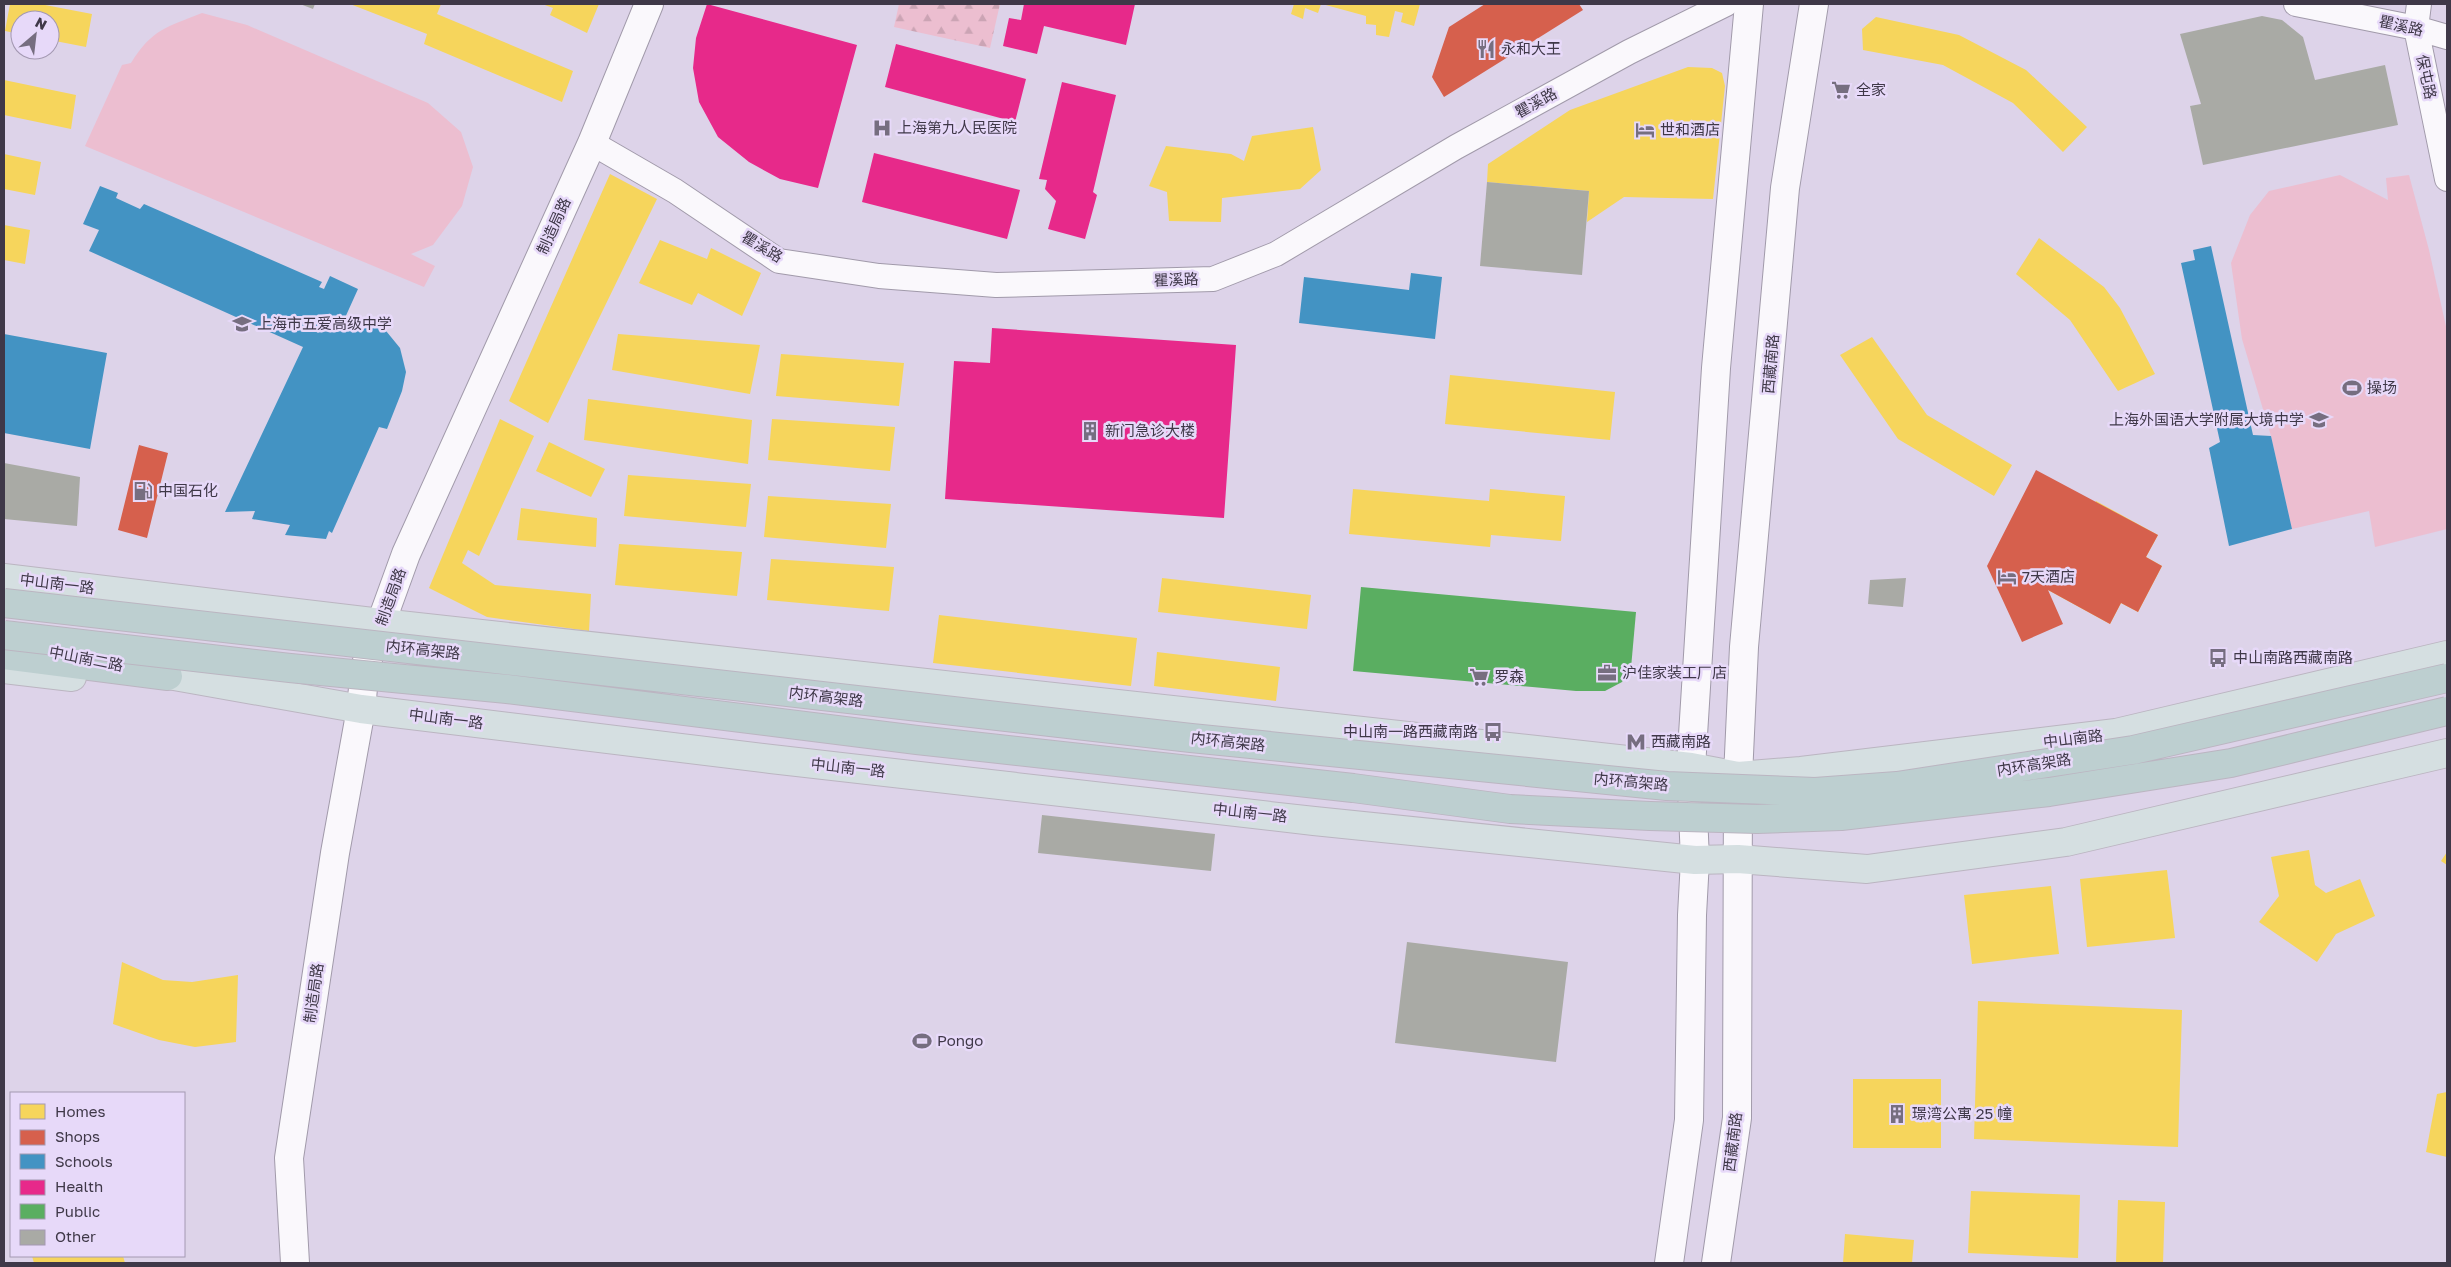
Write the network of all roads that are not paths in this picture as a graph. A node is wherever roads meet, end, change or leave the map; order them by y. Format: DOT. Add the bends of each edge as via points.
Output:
graph roads {
  1 [pos="649,4"];
  2 [pos="1726,4"];
  3 [pos="1749,4"];
  4 [pos="1814,4"];
  5 [pos="2296,4"];
  6 [pos="2419,4"];
  7 [pos="2416,28"];
  8 [pos="2447,37"];
  9 [pos="592,142"];
  10 [pos="2447,179"];
  11 [pos="4,578"];
  12 [pos="4,603"];
  13 [pos="381,622"];
  14 [pos="4,635"];
  15 [pos="4,646"];
  16 [pos="4,655"];
  17 [pos="2447,655"];
  18 [pos="4,670"];
  19 [pos="168,676"];
  20 [pos="2447,678"];
  21 [pos="361,709"];
  22 [pos="2447,711"];
  23 [pos="2447,753"];
  24 [pos="1691,767"];
  25 [pos="1738,776"];
  26 [pos="1695,860"];
  27 [pos="1738,860"];
  28 [pos="295,1263"];
  29 [pos="1669,1263"];
  30 [pos="1716,1263"];
  1 -- 9 [label="main road, 制造局路"];
  2 -- 9 [label="street, 瞿溪路" via="1629,52 1456,147 1276,254 1213,279 996,285 879,276 779,261 675,191"];
  3 -- 24 [label="main road" via="1716,368"];
  4 -- 25 [label="main road, 西藏南路" via="1785,188 1744,648"];
  5 -- 7 [label="street, 瞿溪路"];
  6 -- 7 [label="street, 保屯路"];
  7 -- 8 [label="street, 瞿溪路"];
  7 -- 10 [label="street, 保屯路"];
  9 -- 13 [label="main road, 制造局路" via="406,554"];
  11 -- 13 [label="main road, 中山南一路"];
  12 -- 20 [label="highway, 内环高架路, bridge" via="1182,737 1667,786 1815,792 1898,786 2132,750"];
  13 -- 21 [label="main road, 制造局路" via="365,667"];
  13 -- 24 [label="main road, 中山南一路"];
  14 -- 22 [label="highway, 内环高架路, bridge" via="507,689 1510,809 1650,816 1757,819 1841,816 2049,792 2231,763"];
  15 -- 19 [label="main road, 中山南二路" via="66,653"];
  16 -- 19 [label="highway"];
  17 -- 25 [label="main road, 中山南路" via="2116,733"];
  18 -- 19 [label="main road, 中山南一路" via="144,684"];
  19 -- 21 [label="main road, 中山南一路"];
  21 -- 26 [label="main road, 中山南一路" via="910,775"];
  21 -- 28 [label="main road, 制造局路" via="335,853 289,1158"];
  23 -- 27 [label="main road" via="2066,842 1867,869"];
  24 -- 25 [label="main road, 中山南路"];
  24 -- 26 [label="main road"];
  25 -- 27 [label="main road, 西藏南路"];
  26 -- 27 [label="main road"];
  26 -- 29 [label="main road" via="1689,1120"];
  27 -- 30 [label="main road, 西藏南路" via="1737,1118"];
}
